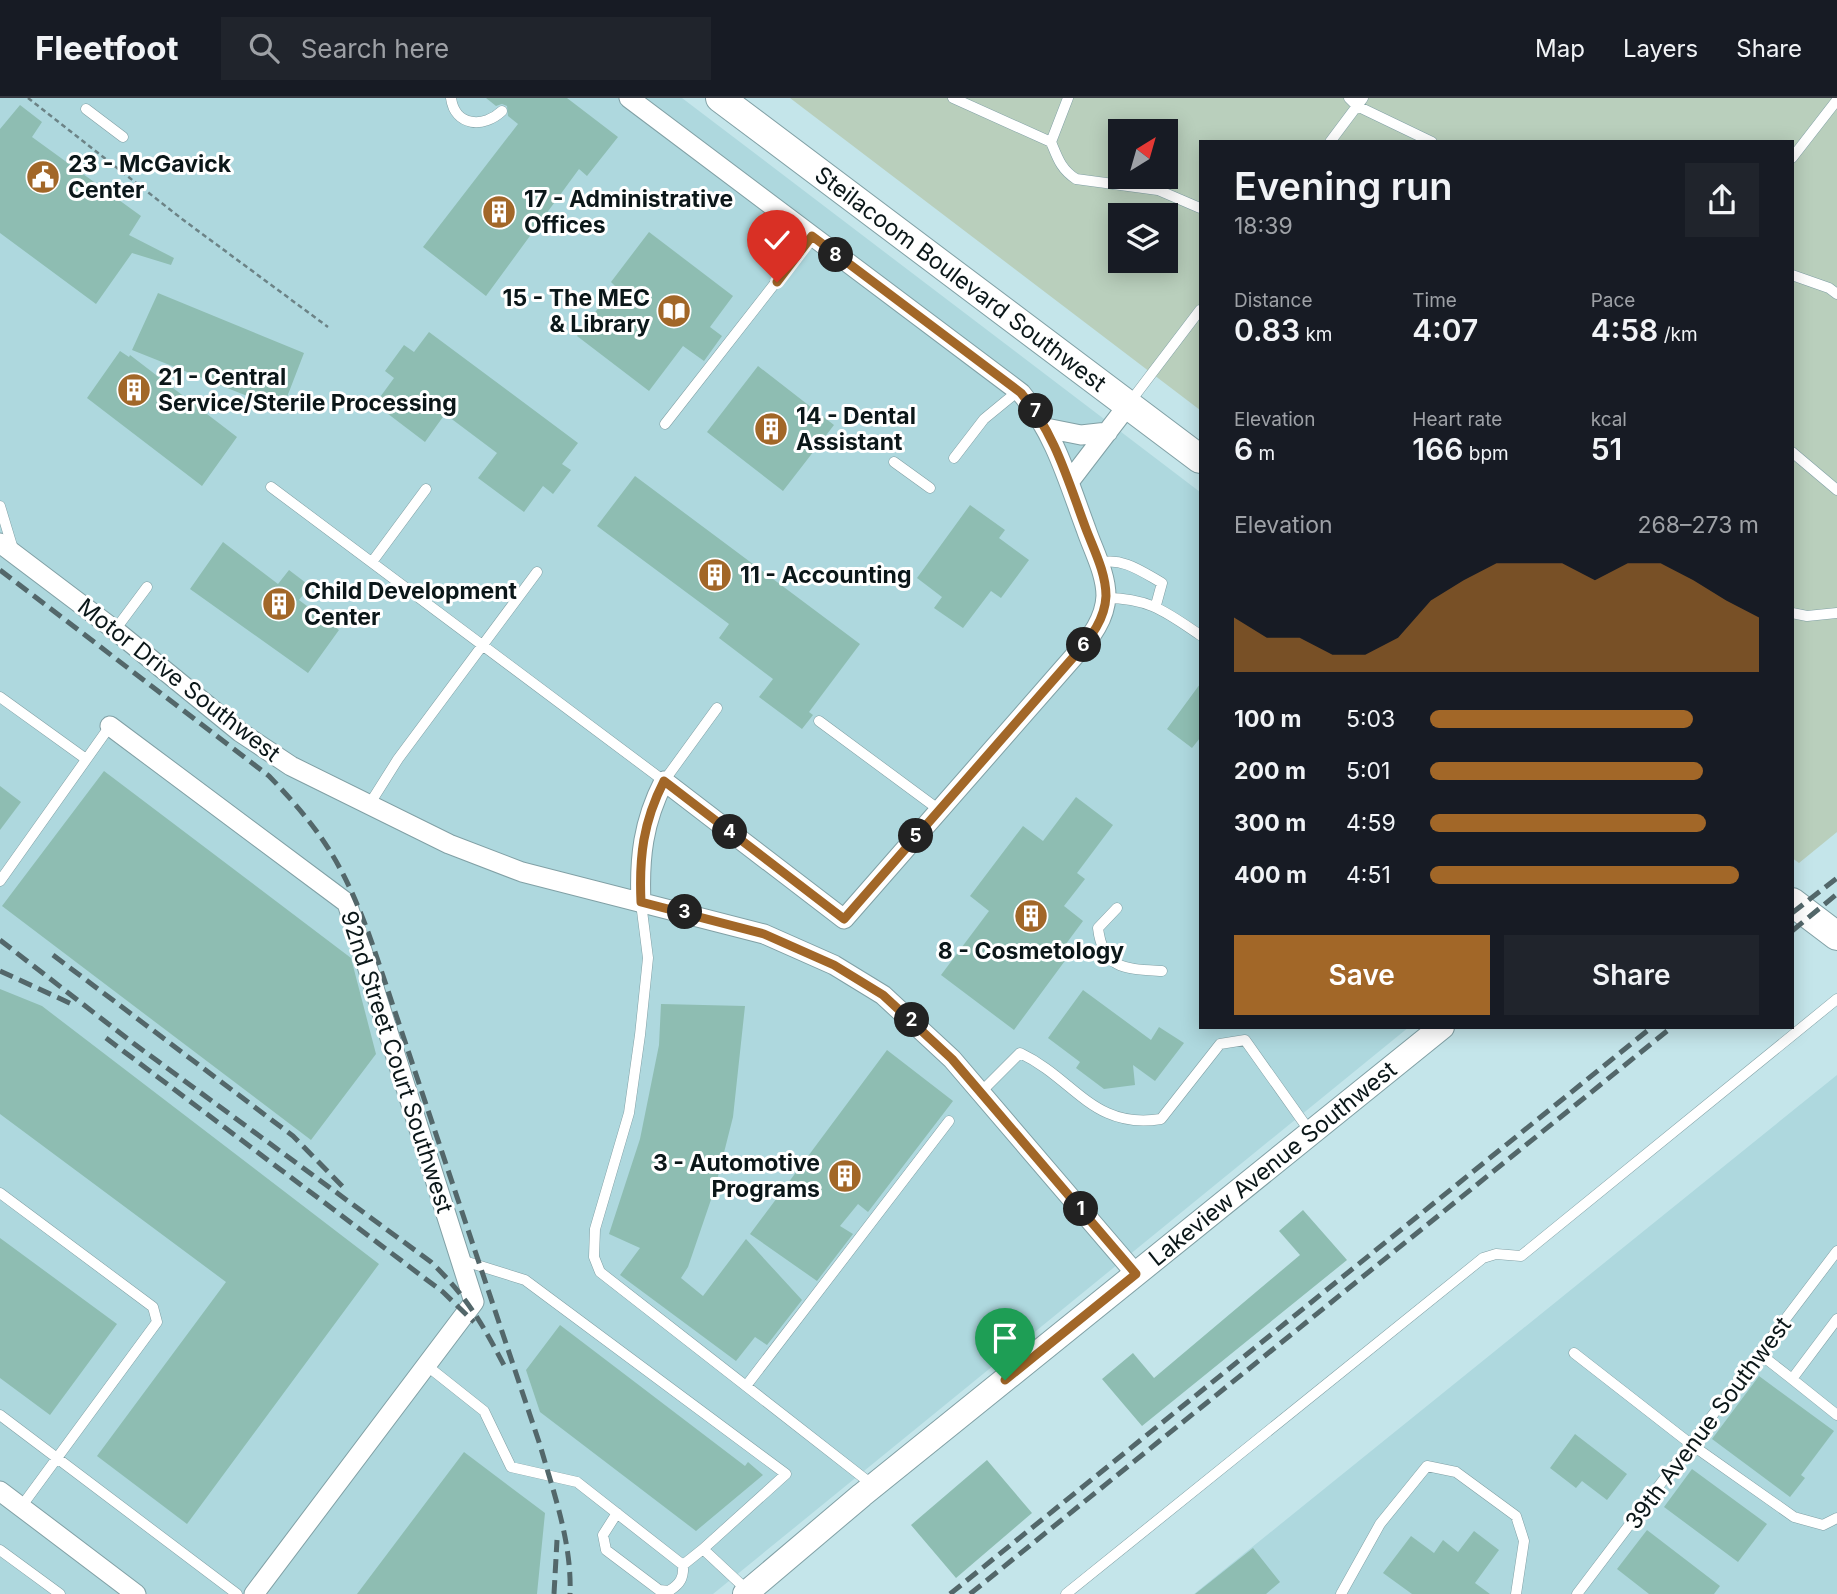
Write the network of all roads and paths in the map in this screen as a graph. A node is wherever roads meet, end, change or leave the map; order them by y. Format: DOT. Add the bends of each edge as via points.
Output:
graph roads {
  1 [pos="28,98"];
  2 [pos="451,98"];
  3 [pos="629,98"];
  4 [pos="720,98"];
  5 [pos="953,98"];
  6 [pos="1068,98"];
  7 [pos="1837,100"];
  8 [pos="1356,101"];
  9 [pos="86,109"];
  10 [pos="502,111"];
  11 [pos="123,137"];
  12 [pos="1331,140"];
  13 [pos="1428,140"];
  14 [pos="1051,142"];
  15 [pos="1794,155"];
  16 [pos="1199,208"];
  17 [pos="812,236"];
  18 [pos="1794,276"];
  19 [pos="1837,294"];
  20 [pos="1199,311"];
  21 [pos="328,327"];
  22 [pos="1018,391"];
  23 [pos="1128,405"];
  24 [pos="665,424"];
  25 [pos="1046,428"];
  26 [pos="1108,432"];
  27 [pos="1794,454"];
  28 [pos="954,458"];
  29 [pos="1199,458"];
  30 [pos="894,463"];
  31 [pos="1069,482"];
  32 [pos="271,487"];
  33 [pos="930,488"];
  34 [pos="426,489"];
  35 [pos="1837,490"];
  36 [pos="0,506"];
  37 [pos="7,549"];
  38 [pos="372,562"];
  39 [pos="1098,563"];
  40 [pos="537,572"];
  41 [pos="146,587"];
  42 [pos="1106,598"];
  43 [pos="1156,605"];
  44 [pos="1837,612"];
  45 [pos="1794,614"];
  46 [pos="116,630"];
  47 [pos="1199,634"];
  48 [pos="483,646"];
  49 [pos="0,697"];
  50 [pos="716,708"];
  51 [pos="819,721"];
  52 [pos="110,726"];
  53 [pos="86,759"];
  54 [pos="664,781"];
  55 [pos="369,805"];
  56 [pos="938,809"];
  57 [pos="0,881"];
  58 [pos="641,902"];
  59 [pos="1794,904"];
  60 [pos="1117,908"];
  61 [pos="1837,936"];
  62 [pos="1162,971"];
  63 [pos="1837,999"];
  64 [pos="1434,1030"];
  65 [pos="981,1092"];
  66 [pos="949,1121"];
  67 [pos="1311,1133"];
  68 [pos="0,1193"];
  69 [pos="1837,1251"];
  70 [pos="460,1259"];
  71 [pos="1136,1274"];
  72 [pos="1837,1319"];
  73 [pos="1574,1353"];
  74 [pos="1760,1354"];
  75 [pos="426,1365"];
  76 [pos="1792,1380"];
  77 [pos="746,1386"];
  78 [pos="0,1415"];
  79 [pos="1837,1415"];
  80 [pos="1692,1445"];
  81 [pos="57,1458"];
  82 [pos="874,1486"];
  83 [pos="0,1492"];
  84 [pos="21,1507"];
  85 [pos="617,1513"];
  86 [pos="1837,1518"];
  87 [pos="703,1549"];
  88 [pos="0,1550"];
  89 [pos="683,1565"];
  90 [pos="746,1593"];
  91 [pos="60,1594"];
  92 [pos="136,1594"];
  93 [pos="237,1594"];
  94 [pos="254,1594"];
  95 [pos="1066,1594"];
  96 [pos="1341,1594"];
  97 [pos="1516,1594"];
  98 [pos="1577,1594"];
  1 -- 21 [label="path"];
  2 -- 10 [label="lane" via="462,118 473,123 485,123"];
  3 -- 17 [label="street"];
  4 -- 23 [label="main road, Steilacoom Boulevard Southwest"];
  5 -- 14 [label="lane"];
  6 -- 14 [label="lane"];
  7 -- 15 [label="lane"];
  8 -- 12 [label="lane"];
  8 -- 13 [label="lane"];
  9 -- 11 [label="lane"];
  14 -- 16 [label="lane" via="1060,166 1076,179 1158,190"];
  17 -- 22 [label="street"];
  17 -- 24 [label="lane"];
  18 -- 19 [label="lane"];
  20 -- 23 [label="lane"];
  22 -- 25 [label="street"];
  22 -- 28 [label="lane" via="984,419"];
  23 -- 26 [label="street"];
  23 -- 29 [label="main road, Steilacoom Boulevard Southwest"];
  25 -- 26 [label="street" via="1081,435"];
  25 -- 31 [label="street"];
  26 -- 31 [label="street"];
  27 -- 35 [label="lane"];
  30 -- 33 [label="lane"];
  31 -- 39 [label="street"];
  32 -- 38 [label="lane"];
  34 -- 38 [label="lane"];
  36 -- 37 [label="lane"];
  37 -- 46 [label="street, Motor Drive Southwest"];
  38 -- 48 [label="lane"];
  39 -- 42 [label="street"];
  39 -- 43 [label="lane" via="1112,560 1131,565 1162,583"];
  40 -- 48 [label="lane"];
  41 -- 46 [label="lane"];
  42 -- 43 [label="lane"];
  42 -- 56 [label="street" via="1089,638"];
  43 -- 47 [label="lane"];
  44 -- 45 [label="lane"];
  46 -- 55 [label="street, Motor Drive Southwest" via="240,732 291,766"];
  48 -- 54 [label="lane"];
  48 -- 55 [label="lane"];
  49 -- 53 [label="lane"];
  50 -- 54 [label="lane"];
  51 -- 56 [label="lane"];
  52 -- 53 [label="lane"];
  52 -- 70 [label="street, 92nd Street Court Southwest" via="347,903"];
  53 -- 57 [label="lane"];
  54 -- 56 [label="street" via="844,919"];
  54 -- 58 [label="street" via="642,838"];
  55 -- 58 [label="street, Motor Drive Southwest" via="449,844 522,872"];
  58 -- 65 [label="street, Motor Drive Southwest" via="764,934 834,965 883,995"];
  58 -- 77 [label="lane" via="648,958 636,1061 614,1175 595,1229 594,1257 600,1272"];
  59 -- 61 [label="main road"];
  60 -- 62 [label="lane" via="1098,928 1100,947 1125,969"];
  63 -- 95 [label="lane" via="1521,1256 1483,1258"];
  64 -- 67 [label="street, Lakeview Avenue Southwest"];
  65 -- 67 [label="lane" via="1020,1053 1104,1113 1136,1123 1161,1119 1220,1044 1245,1040"];
  65 -- 71 [label="street, Motor Drive Southwest"];
  66 -- 77 [label="lane"];
  67 -- 71 [label="street, Lakeview Avenue Southwest"];
  68 -- 81 [label="lane" via="153,1307 157,1322"];
  69 -- 74 [label="lane, 39th Avenue Southwest"];
  70 -- 75 [label="street, 92nd Street Court Southwest" via="474,1302"];
  70 -- 87 [label="lane" via="525,1280 786,1474"];
  71 -- 82 [label="street, Lakeview Avenue Southwest"];
  72 -- 76 [label="lane"];
  73 -- 80 [label="lane"];
  74 -- 76 [label="lane"];
  74 -- 80 [label="lane, 39th Avenue Southwest"];
  75 -- 85 [label="lane" via="484,1411 511,1467 576,1482"];
  75 -- 94 [label="street"];
  76 -- 79 [label="lane"];
  77 -- 82 [label="lane"];
  78 -- 81 [label="lane"];
  80 -- 86 [label="lane" via="1794,1517 1823,1525"];
  80 -- 98 [label="lane, 39th Avenue Southwest"];
  81 -- 84 [label="lane"];
  81 -- 93 [label="lane"];
  82 -- 90 [label="street, Lakeview Avenue Southwest"];
  83 -- 84 [label="street"];
  84 -- 92 [label="street"];
  85 -- 89 [label="lane"];
  85 -- 89 [label="lane" via="603,1535 606,1550 659,1590 669,1591 678,1585 684,1576"];
  87 -- 89 [label="lane"];
  87 -- 90 [label="lane"];
  88 -- 91 [label="lane"];
  96 -- 97 [label="lane" via="1380,1524 1427,1466 1456,1472 1516,1516 1524,1541"];
}
